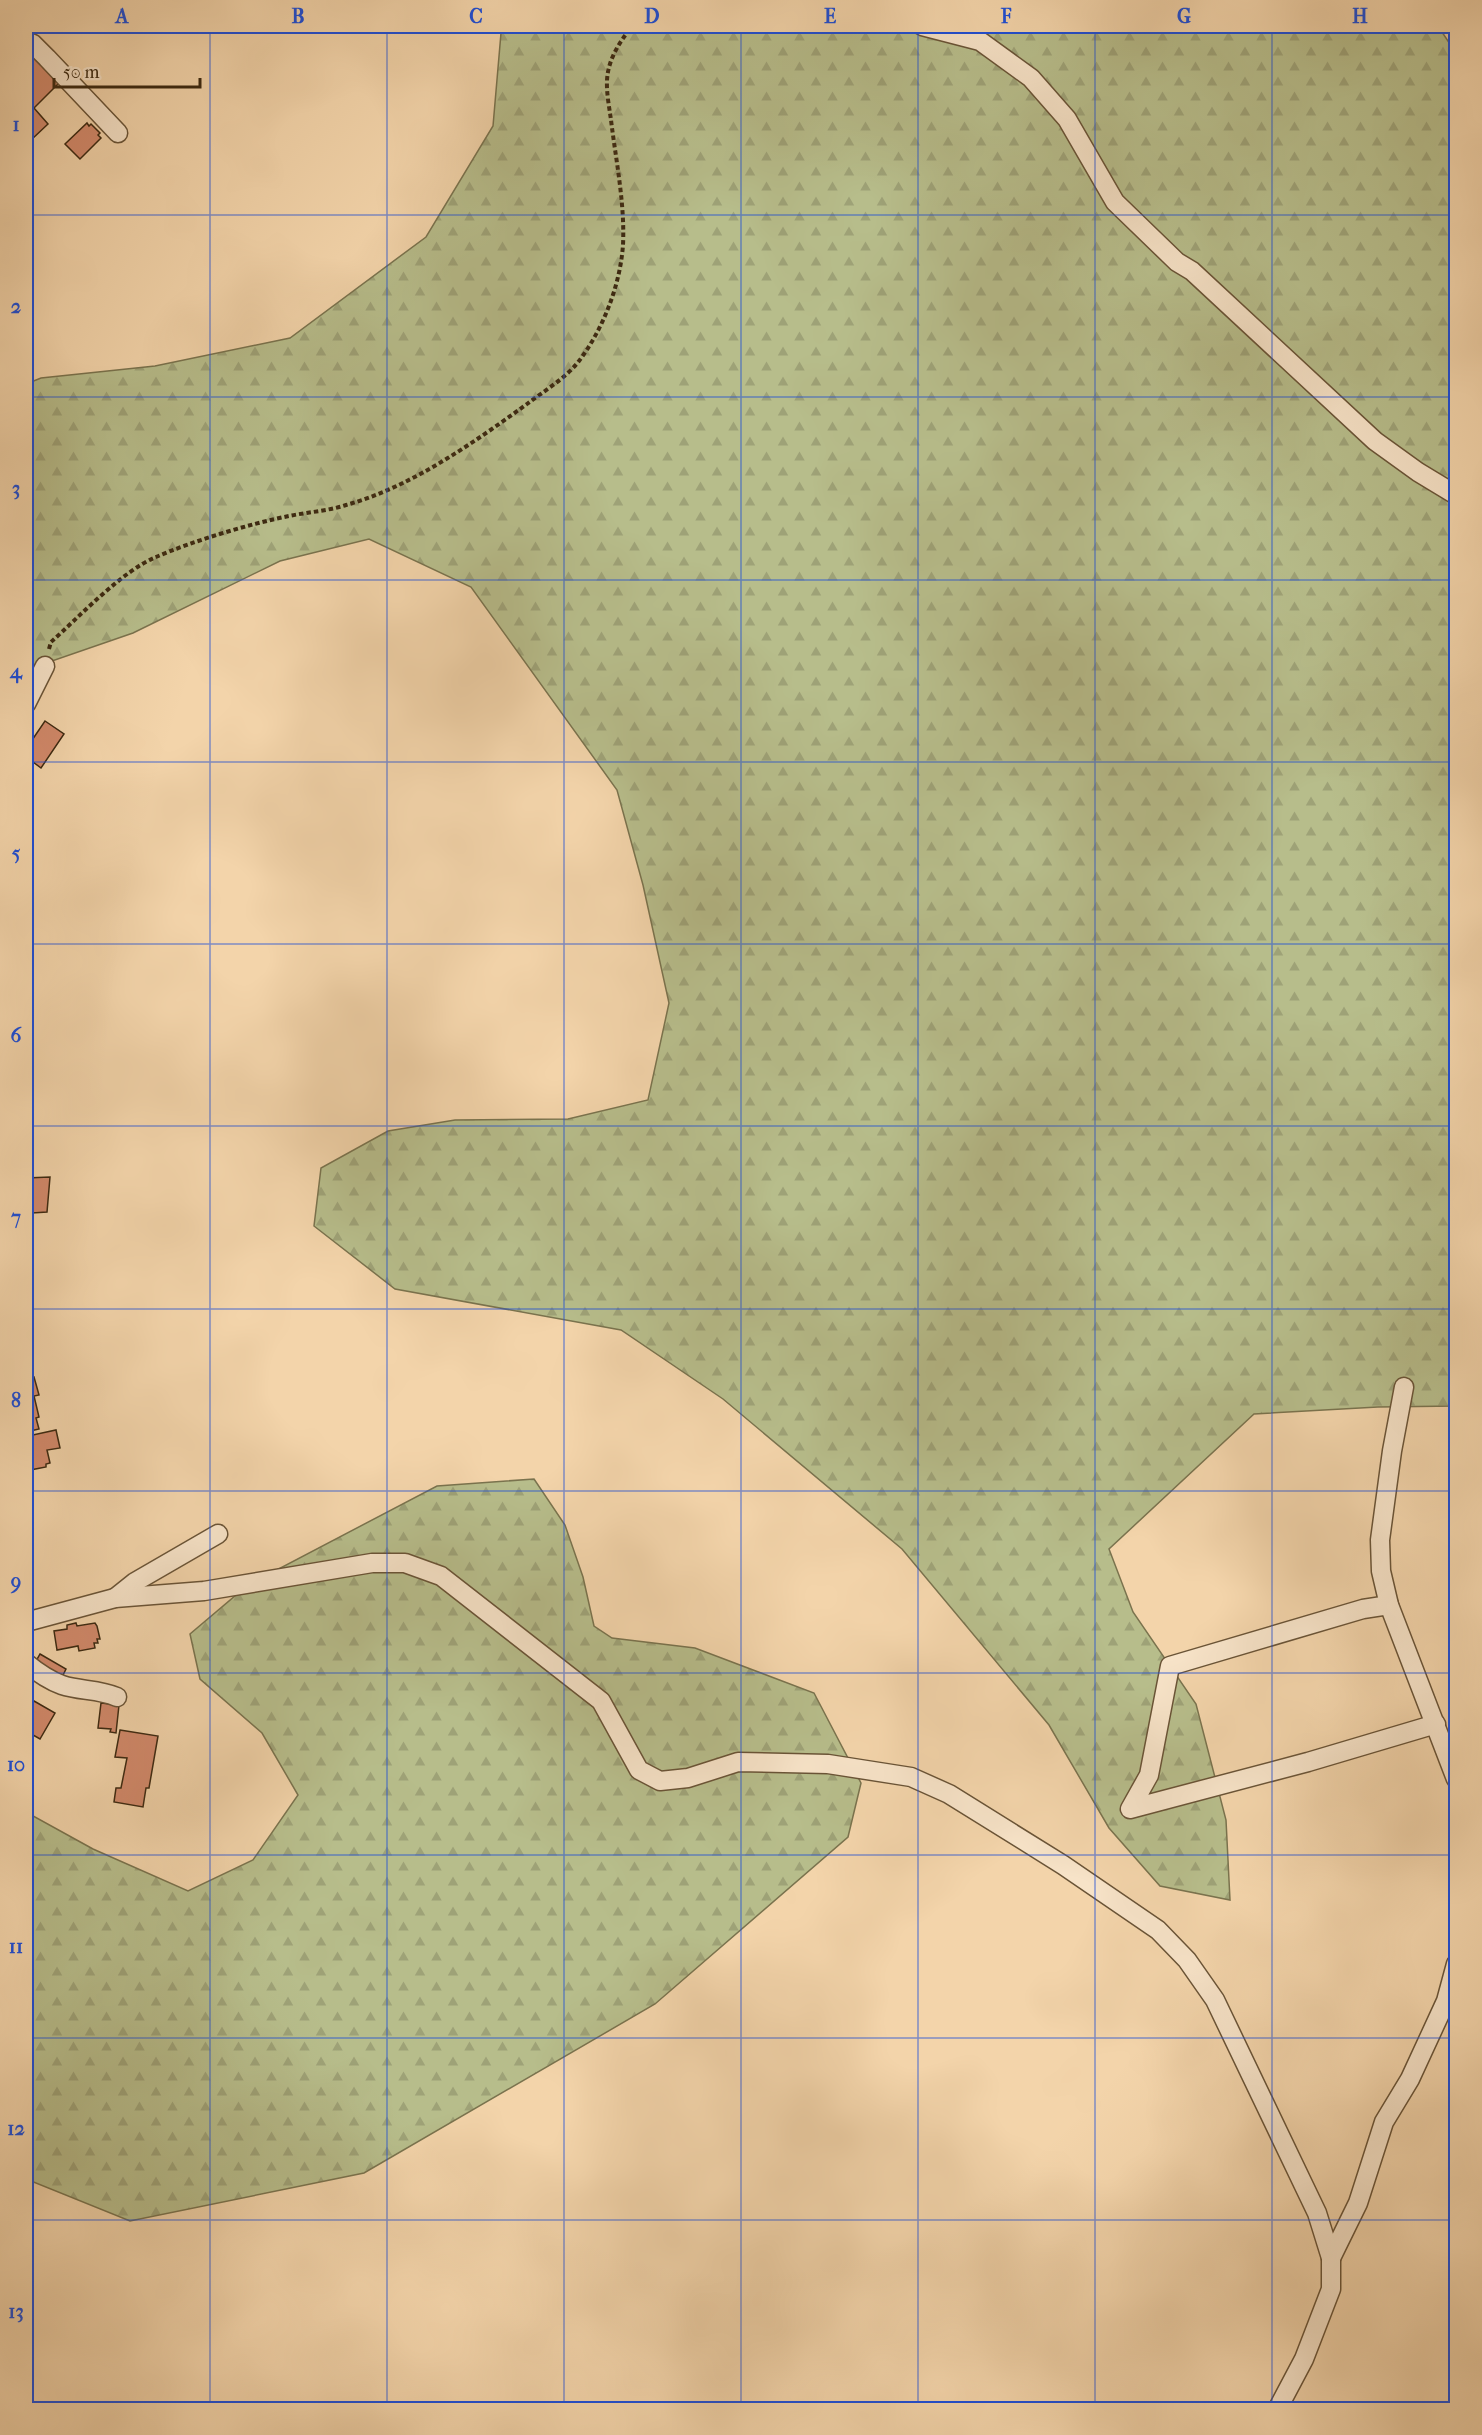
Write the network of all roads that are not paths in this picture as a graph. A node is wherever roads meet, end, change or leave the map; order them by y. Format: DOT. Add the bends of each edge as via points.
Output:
graph roads {
  1 [pos="922,26"];
  2 [pos="26,41"];
  3 [pos="118,133"];
  4 [pos="1456,495"];
  5 [pos="45,666"];
  6 [pos="26,704"];
  7 [pos="1404,1387"];
  8 [pos="218,1534"];
  9 [pos="115,1598"];
  10 [pos="1389,1605"];
  11 [pos="28,1621"];
  12 [pos="26,1663"];
  13 [pos="117,1697"];
  14 [pos="1436,1724"];
  15 [pos="1456,1779"];
  16 [pos="1456,1964"];
  17 [pos="1331,2258"];
  18 [pos="1277,2409"];
  1 -- 4 [label="street" via="980,41 1031,78 1068,119 1115,202 1376,441"];
  2 -- 3 [label="street"];
  5 -- 6 [label="street"];
  7 -- 10 [label="street" via="1380,1540 1381,1571"];
  8 -- 9 [label="street" via="135,1582"];
  9 -- 11 [label="street"];
  9 -- 17 [label="street" via="204,1591 372,1563 405,1563 441,1576 601,1701 639,1770 660,1781 688,1778 738,1762 828,1764 911,1777 949,1794 1064,1865 1158,1930 1187,1959 1215,2000 1317,2213"];
  10 -- 14 [label="street"];
  10 -- 14 [label="street" via="1363,1609 1170,1666 1149,1775 1130,1809"];
  12 -- 13 [label="street" via="62,1685"];
  14 -- 15 [label="street"];
  16 -- 17 [label="street" via="1446,2001 1410,2079 1384,2122 1358,2203"];
  17 -- 18 [label="street" via="1331,2289 1304,2359"];
}
